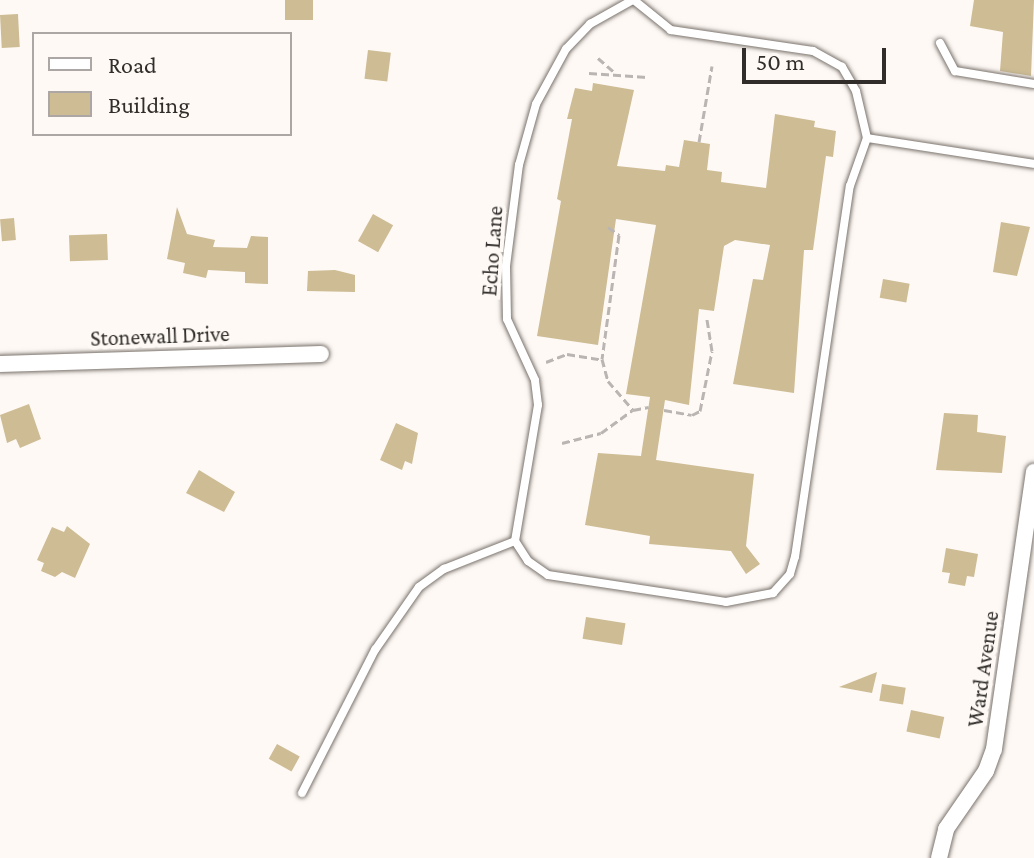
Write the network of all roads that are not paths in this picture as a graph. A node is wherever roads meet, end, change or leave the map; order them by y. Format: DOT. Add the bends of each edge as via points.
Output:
graph roads {
  1 [pos="634,0"];
  2 [pos="940,43"];
  3 [pos="1034,84"];
  4 [pos="867,138"];
  5 [pos="1034,164"];
  6 [pos="321,354"];
  7 [pos="0,364"];
  8 [pos="1034,472"];
  9 [pos="515,541"];
  10 [pos="302,793"];
  11 [pos="939,858"];
  1 -- 4 [label="lane" via="671,30 801,47 828,57 851,78"];
  1 -- 9 [label="lane, Echo Lane" via="590,24 566,49 536,104 519,165 506,307 535,380 538,405"];
  2 -- 3 [label="lane" via="955,71"];
  4 -- 5 [label="lane"];
  4 -- 9 [label="lane" via="850,186 795,557 782,586 752,601 726,602 557,576 537,569"];
  6 -- 7 [label="street, Stonewall Drive"];
  8 -- 11 [label="street, Ward Avenue" via="994,749 986,771 946,829"];
  9 -- 10 [label="lane" via="444,569 419,587 375,650"];
}
